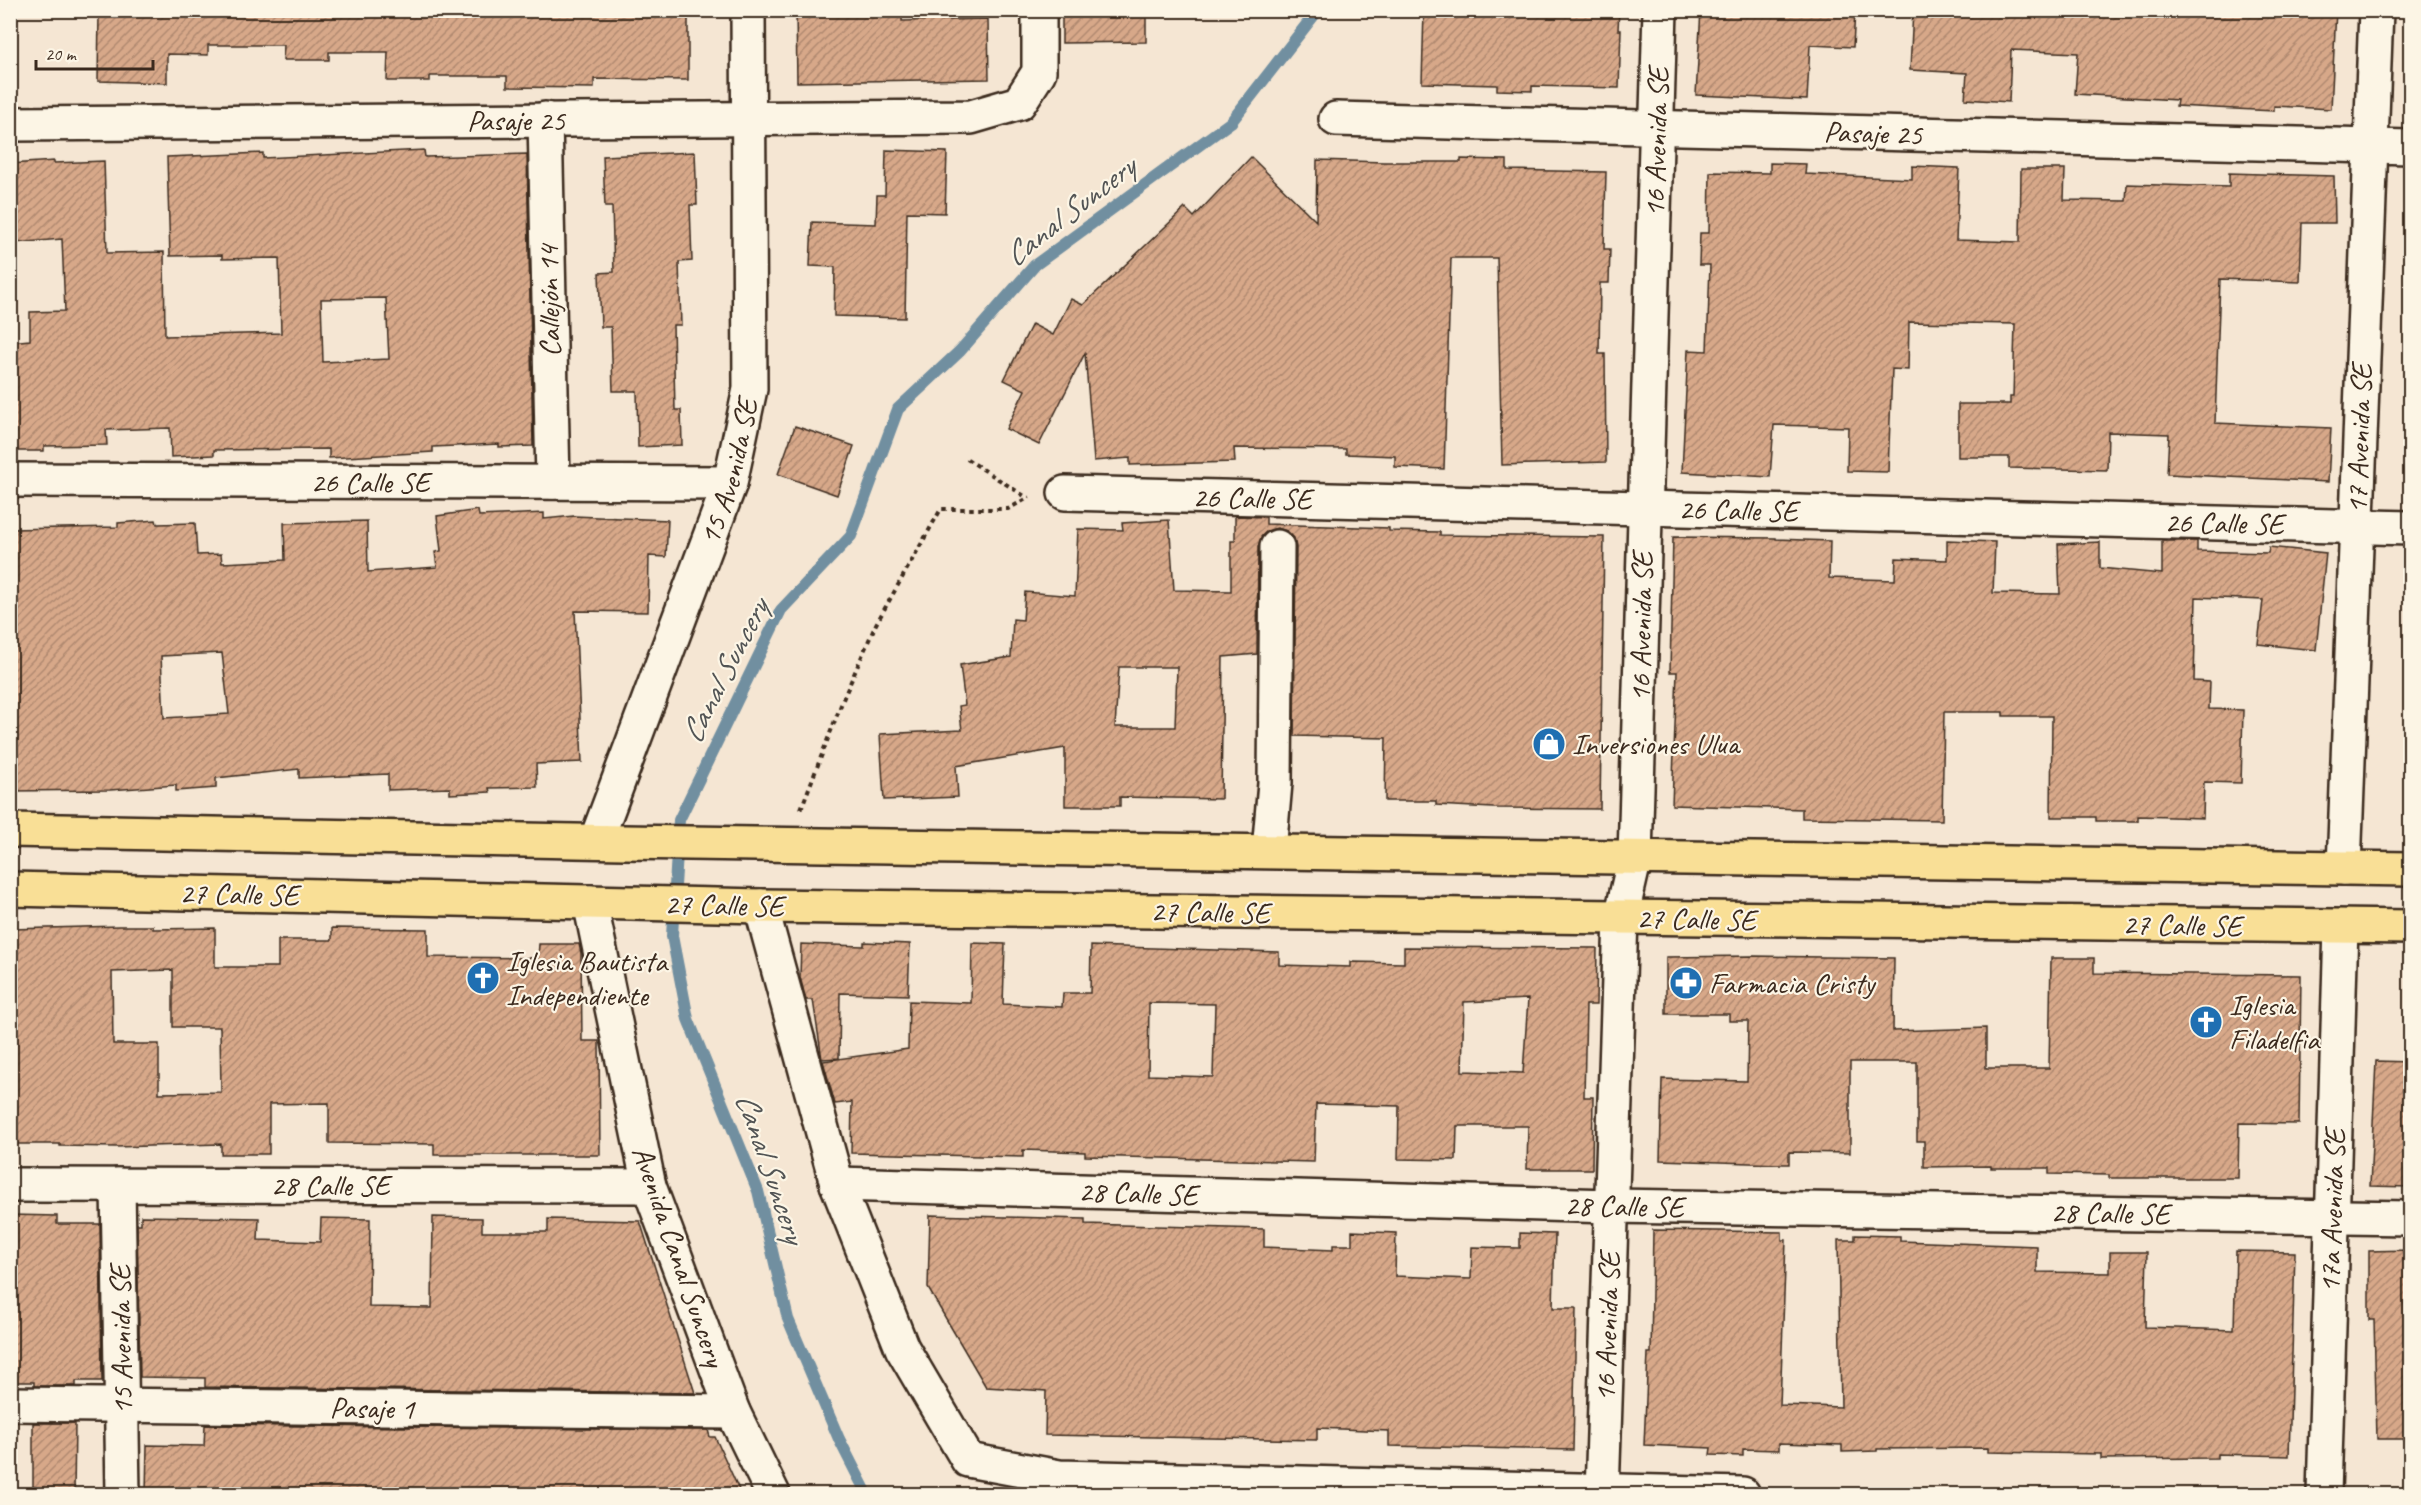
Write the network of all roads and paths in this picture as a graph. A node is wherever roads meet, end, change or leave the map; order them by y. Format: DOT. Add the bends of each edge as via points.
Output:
graph roads {
  1 [pos="748,10"];
  2 [pos="1039,10"];
  3 [pos="1660,10"];
  4 [pos="2376,10"];
  5 [pos="747,118"];
  6 [pos="1336,118"];
  7 [pos="545,120"];
  8 [pos="10,123"];
  9 [pos="1657,127"];
  10 [pos="2371,146"];
  11 [pos="2410,147"];
  12 [pos="967,459"];
  13 [pos="10,480"];
  14 [pos="553,482"];
  15 [pos="730,483"];
  16 [pos="1065,493"];
  17 [pos="1026,497"];
  18 [pos="1644,508"];
  19 [pos="2356,526"];
  20 [pos="2410,528"];
  21 [pos="1276,546"];
  22 [pos="10,830"];
  23 [pos="610,842"];
  24 [pos="773,843"];
  25 [pos="1269,851"];
  26 [pos="1635,857"];
  27 [pos="2344,867"];
  28 [pos="2410,869"];
  29 [pos="10,889"];
  30 [pos="603,902"];
  31 [pos="747,906"];
  32 [pos="1621,918"];
  33 [pos="2341,927"];
  34 [pos="2410,927"];
  35 [pos="10,1185"];
  36 [pos="118,1185"];
  37 [pos="837,1185"];
  38 [pos="649,1186"];
  39 [pos="1611,1206"];
  40 [pos="2332,1216"];
  41 [pos="2410,1218"];
  42 [pos="10,1404"];
  43 [pos="122,1405"];
  44 [pos="733,1412"];
  45 [pos="1602,1493"];
  46 [pos="123,1494"];
  47 [pos="773,1494"];
  48 [pos="1743,1494"];
  49 [pos="2324,1494"];
  1 -- 5 [label="street, 15 Avenida SE"];
  2 -- 5 [label="street, Pasaje 25" via="1039,72 1019,103 971,117"];
  3 -- 9 [label="street, 16 Avenida SE"];
  4 -- 10 [label="street, 17 Avenida SE"];
  5 -- 7 [label="street, Pasaje 25"];
  5 -- 15 [label="street, 15 Avenida SE" via="750,389"];
  6 -- 9 [label="street, Pasaje 25"];
  7 -- 8 [label="street, Pasaje 25"];
  7 -- 14 [label="street, Callejón 14"];
  9 -- 10 [label="street, Pasaje 25"];
  9 -- 18 [label="street, 16 Avenida SE"];
  10 -- 11 [label="street, Pasaje 25"];
  10 -- 19 [label="street, 17 Avenida SE"];
  12 -- 17 [label="path"];
  13 -- 14 [label="street, 26 Calle SE"];
  14 -- 15 [label="street, 26 Calle SE"];
  15 -- 23 [label="street, 15 Avenida SE"];
  16 -- 17 [label="path"];
  16 -- 18 [label="street, 26 Calle SE"];
  17 -- 24 [label="path" via="1008,509 940,509 876,624"];
  18 -- 19 [label="street, 26 Calle SE"];
  18 -- 26 [label="street, 16 Avenida SE"];
  19 -- 20 [label="street, 26 Calle SE"];
  19 -- 27 [label="street, 17 Avenida SE"];
  21 -- 25 [label="street" via="1275,783"];
  22 -- 23 [label="main road, 27 Calle SE"];
  23 -- 24 [label="main road, 27 Calle SE"];
  24 -- 25 [label="main road, 27 Calle SE"];
  25 -- 26 [label="main road, 27 Calle SE"];
  26 -- 27 [label="main road, 27 Calle SE"];
  26 -- 32 [label="street, 16 Avenida SE"];
  27 -- 28 [label="main road, 27 Calle SE"];
  29 -- 30 [label="main road, 27 Calle SE"];
  30 -- 31 [label="main road, 27 Calle SE"];
  30 -- 38 [label="street, Avenida Canal Suncery"];
  31 -- 32 [label="main road, 27 Calle SE"];
  31 -- 37 [label="street"];
  32 -- 33 [label="main road, 27 Calle SE"];
  32 -- 39 [label="street, 16 Avenida SE"];
  33 -- 34 [label="main road, 27 Calle SE"];
  33 -- 40 [label="street, 17a Avenida SE"];
  35 -- 36 [label="street, 28 Calle SE"];
  36 -- 38 [label="street, 28 Calle SE"];
  36 -- 43 [label="street, 15 Avenida SE"];
  37 -- 39 [label="street, 28 Calle SE"];
  37 -- 45 [label="street" via="902,1348 968,1460 1059,1477"];
  38 -- 44 [label="street, Avenida Canal Suncery"];
  39 -- 40 [label="street, 28 Calle SE"];
  39 -- 45 [label="street, 16 Avenida SE"];
  40 -- 41 [label="street, 28 Calle SE"];
  40 -- 49 [label="street, 17a Avenida SE"];
  42 -- 43 [label="street, Pasaje 1"];
  43 -- 44 [label="street, Pasaje 1"];
  43 -- 46 [label="street, 15 Avenida SE"];
  44 -- 47 [label="street, Avenida Canal Suncery"];
  45 -- 48 [label="street"];
}
